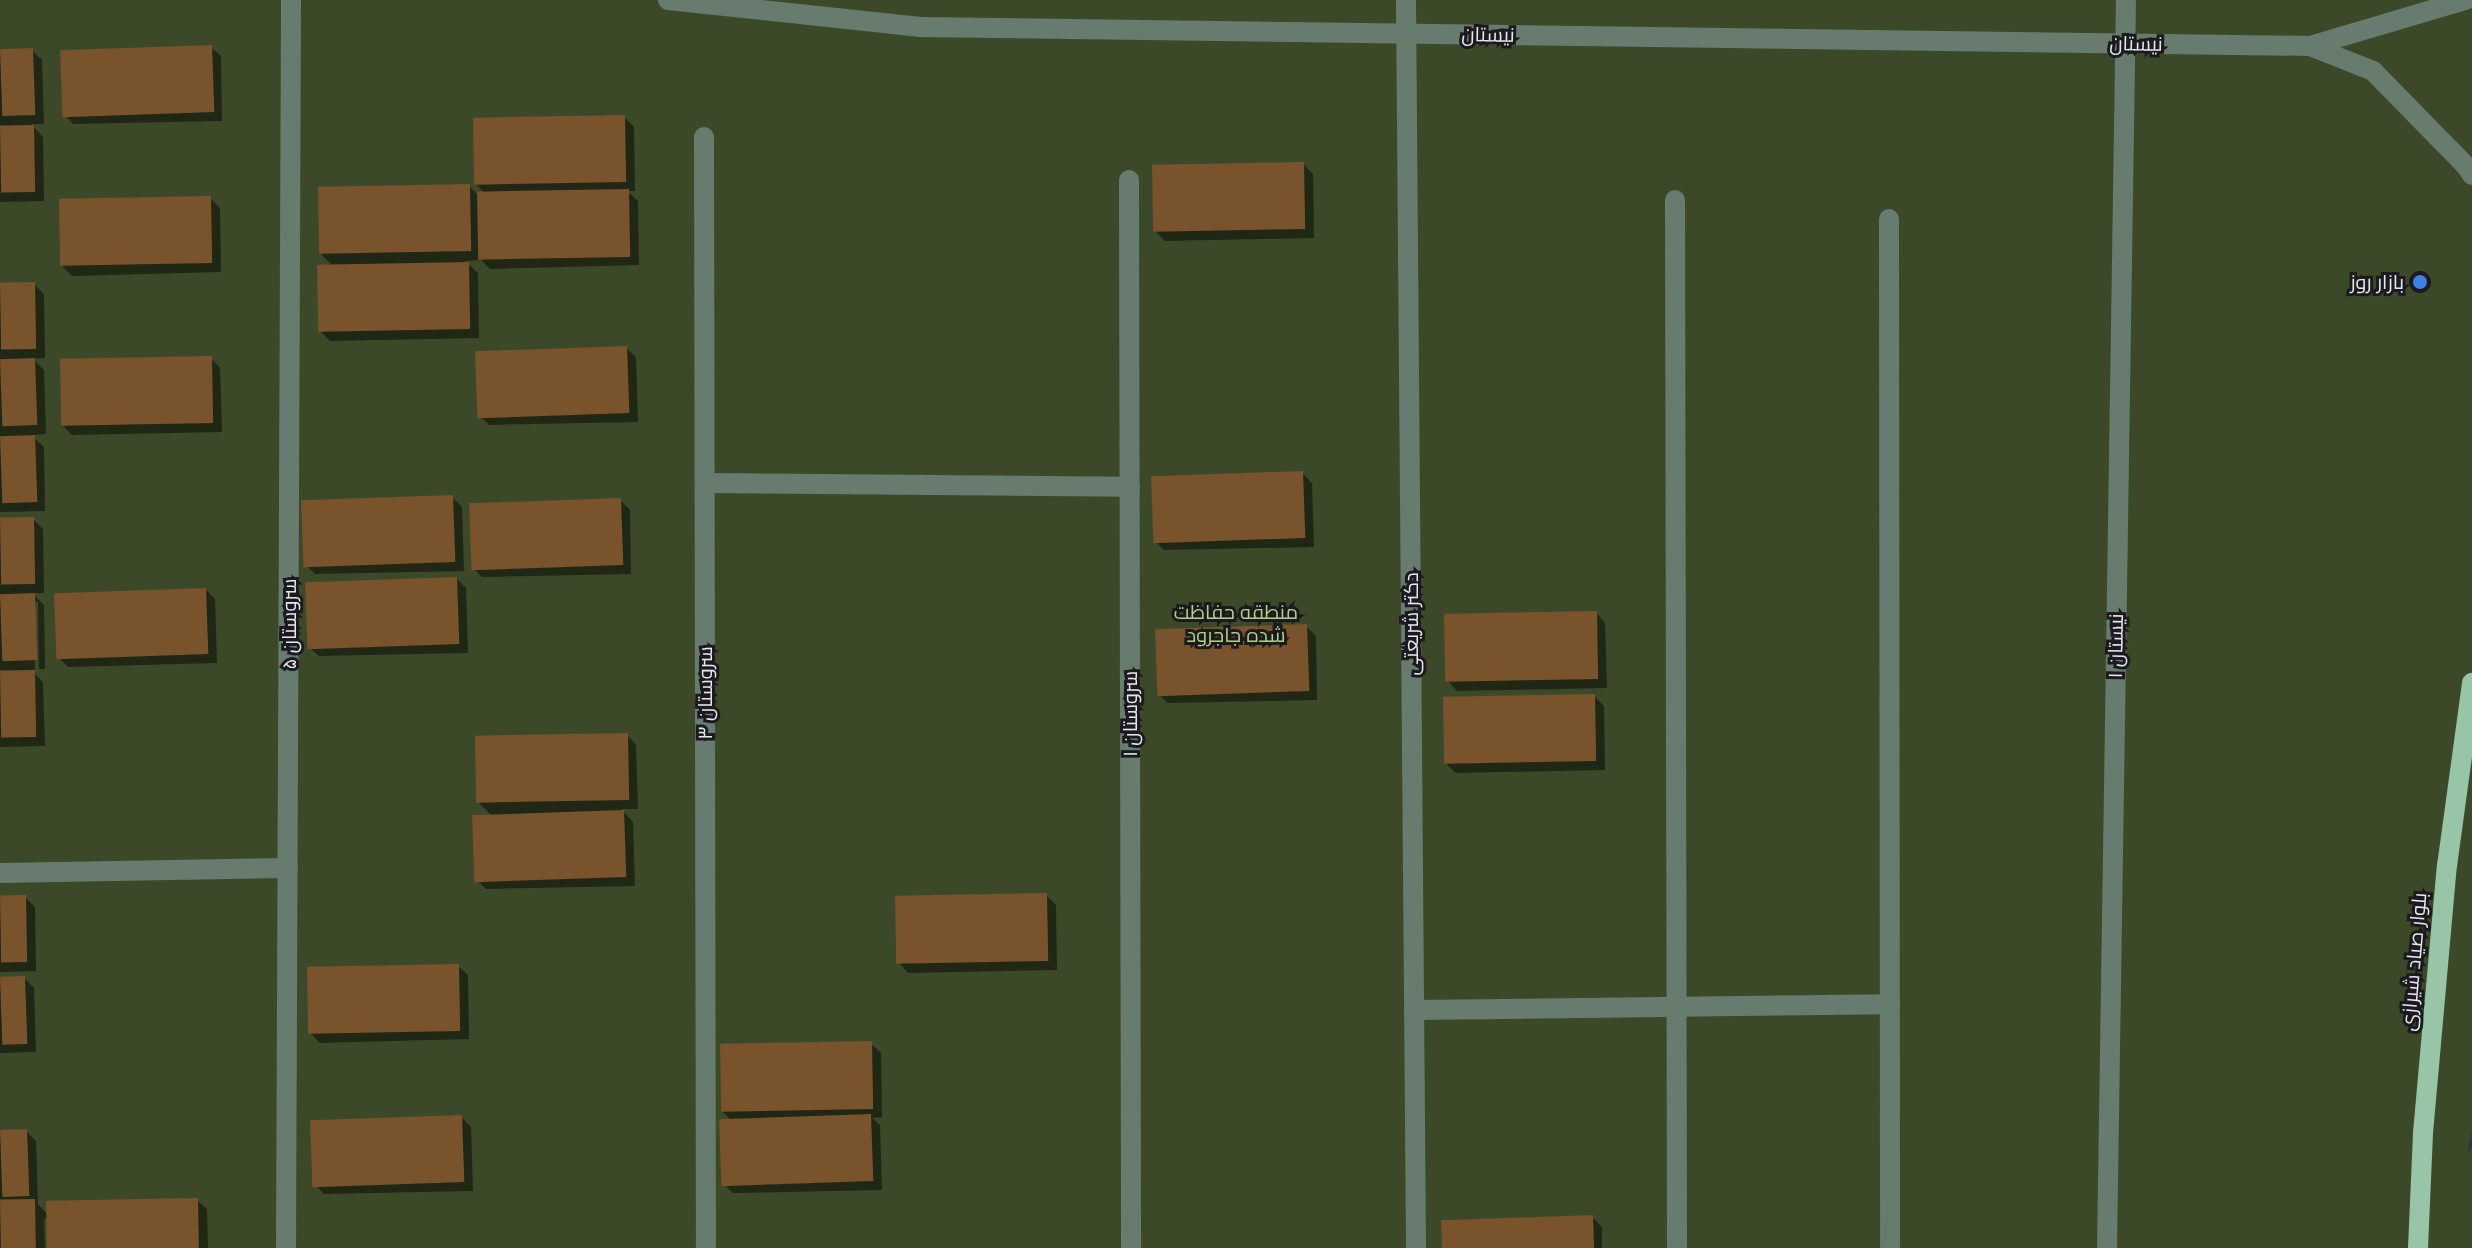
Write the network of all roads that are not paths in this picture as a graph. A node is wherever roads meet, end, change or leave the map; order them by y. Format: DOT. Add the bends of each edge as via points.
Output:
graph roads {
  1 [pos="291,0"];
  2 [pos="668,0"];
  3 [pos="1406,0"];
  4 [pos="2126,0"];
  5 [pos="2465,0"];
  6 [pos="1406,34"];
  7 [pos="2125,43"];
  8 [pos="2310,46"];
  9 [pos="704,137"];
  10 [pos="2472,175"];
  11 [pos="1129,180"];
  12 [pos="1675,200"];
  13 [pos="1889,219"];
  14 [pos="705,483"];
  15 [pos="1130,487"];
  16 [pos="2472,683"];
  17 [pos="288,868"];
  18 [pos="0,873"];
  19 [pos="1890,1004"];
  20 [pos="1676,1007"];
  21 [pos="1414,1010"];
  22 [pos="286,1248"];
  23 [pos="706,1248"];
  24 [pos="1131,1248"];
  25 [pos="1416,1248"];
  26 [pos="1677,1248"];
  27 [pos="1890,1248"];
  28 [pos="2107,1248"];
  29 [pos="2418,1248"];
  1 -- 17 [label="street, سروستان ۵"];
  2 -- 6 [label="street, نیستان" via="919,27"];
  3 -- 6 [label="street, دکتر شریعتی"];
  4 -- 7 [label="street, نیستان ۱"];
  5 -- 8 [label="street"];
  6 -- 7 [label="street, نیستان"];
  6 -- 21 [label="street, دکتر شریعتی"];
  7 -- 8 [label="street, نیستان"];
  7 -- 28 [label="street, نیستان ۱"];
  8 -- 10 [label="street" via="2373,71"];
  9 -- 14 [label="street, سروستان ۳"];
  11 -- 15 [label="street, سروستان ۱"];
  12 -- 20 [label="street"];
  13 -- 19 [label="street"];
  14 -- 15 [label="street"];
  14 -- 23 [label="street, سروستان ۳"];
  15 -- 24 [label="street, سروستان ۱"];
  16 -- 29 [label="main road, بلوار صیاد شیرازی" via="2446,882"];
  17 -- 18 [label="street"];
  17 -- 22 [label="street, سروستان ۵"];
  19 -- 20 [label="street"];
  19 -- 27 [label="street"];
  20 -- 21 [label="street"];
  20 -- 26 [label="street"];
  21 -- 25 [label="street, دکتر شریعتی"];
}
